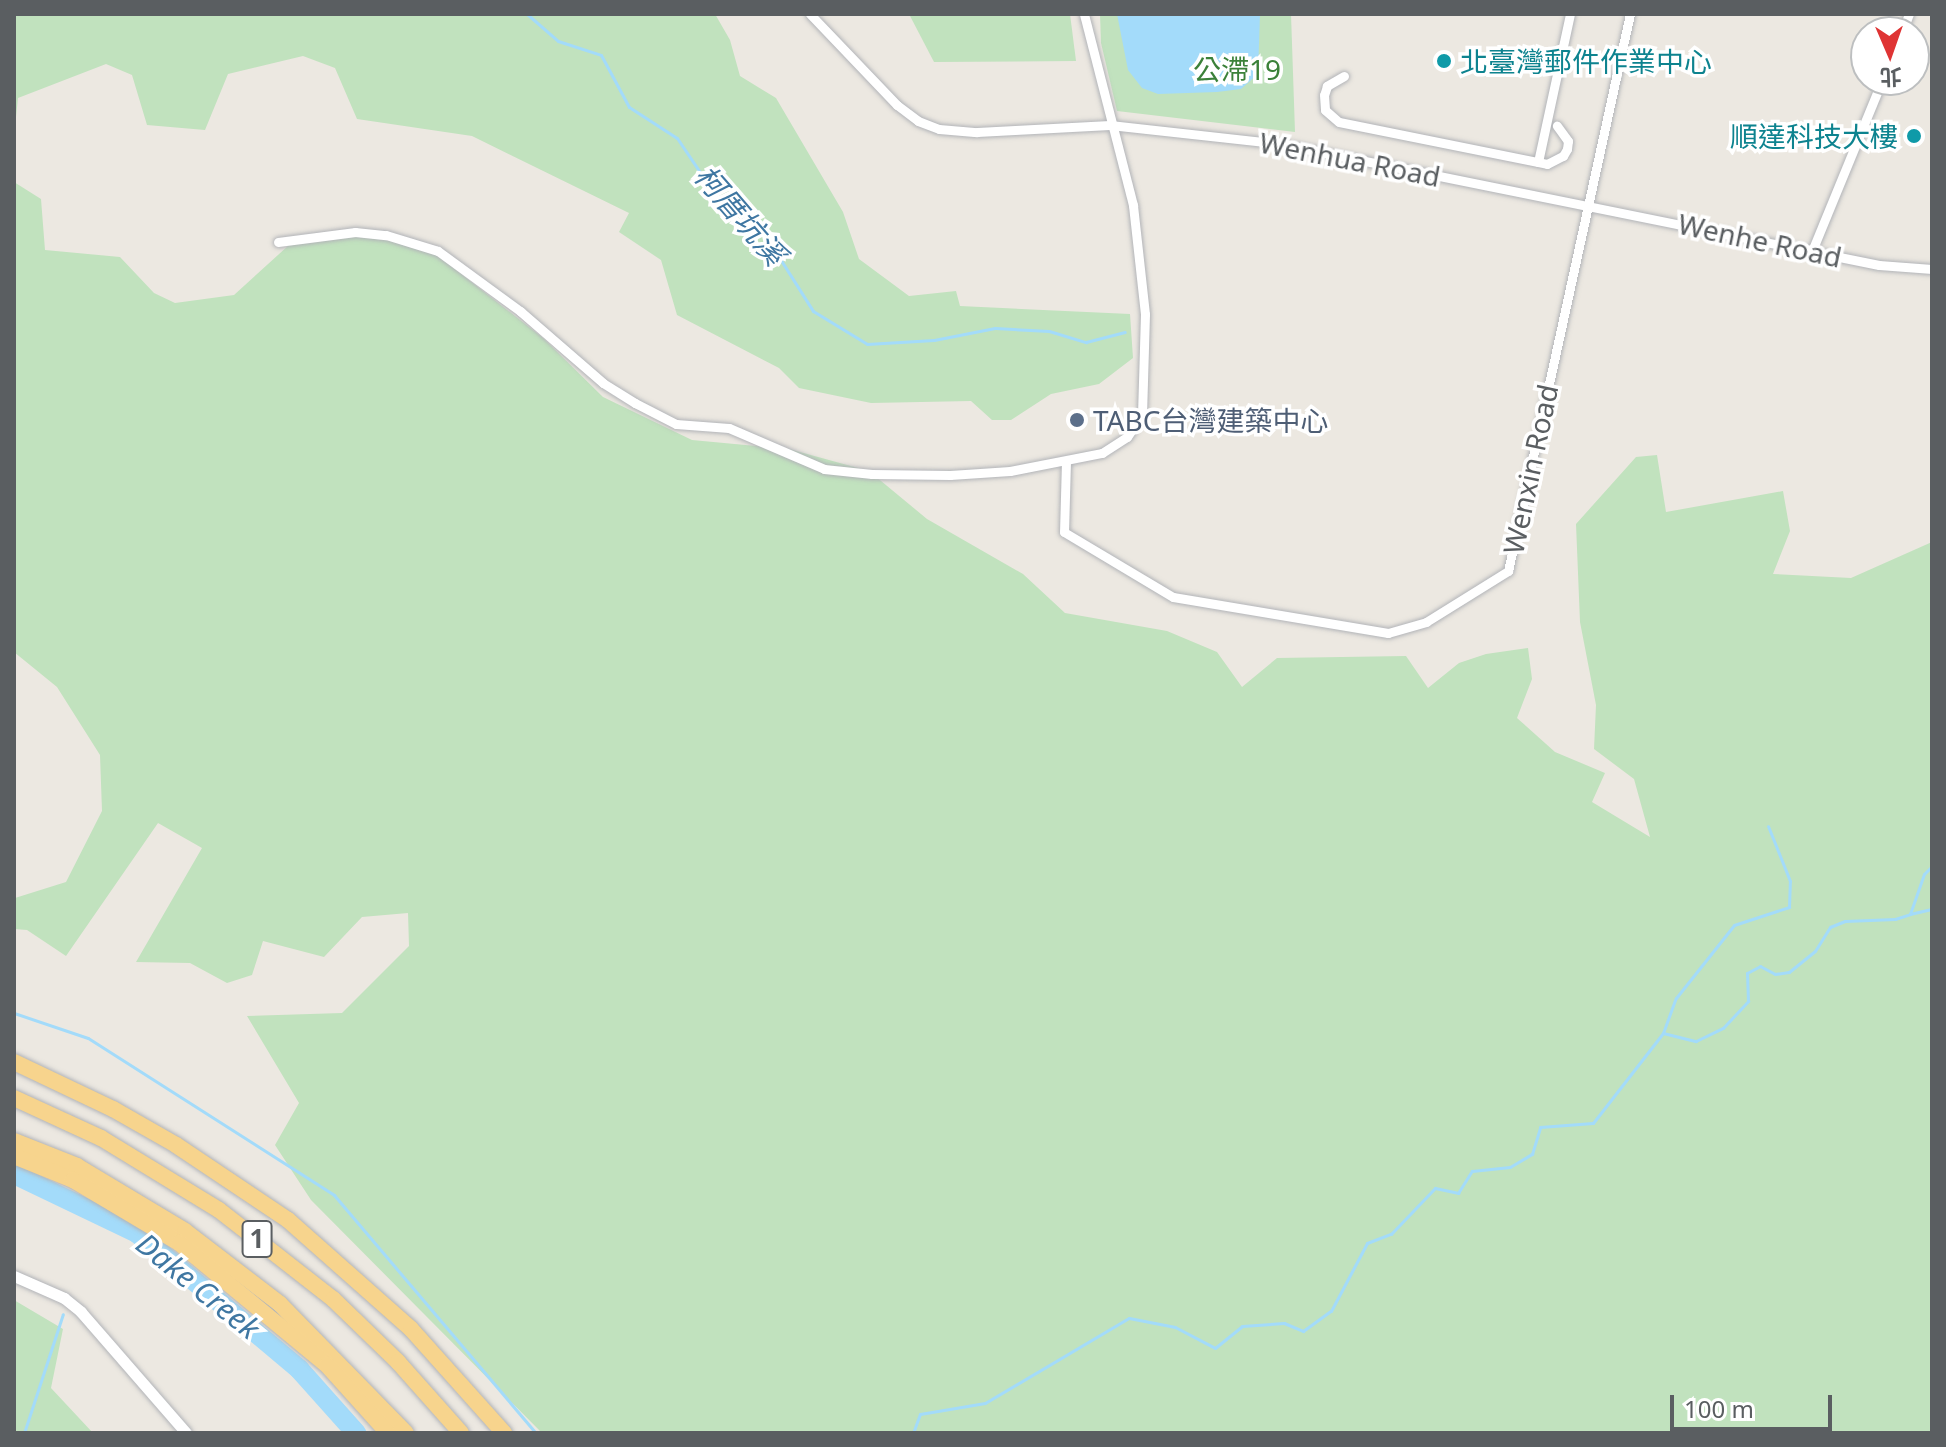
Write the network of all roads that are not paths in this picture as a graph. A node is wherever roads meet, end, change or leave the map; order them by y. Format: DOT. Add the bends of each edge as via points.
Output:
graph roads {
  1 [pos="810,14"];
  2 [pos="1084,14"];
  3 [pos="1570,14"];
  4 [pos="1630,14"];
  5 [pos="1344,76"];
  6 [pos="1875,96"];
  7 [pos="1110,125"];
  8 [pos="1557,126"];
  9 [pos="1538,162"];
  10 [pos="1588,206"];
  11 [pos="278,242"];
  12 [pos="1812,251"];
  13 [pos="1932,269"];
  14 [pos="1066,461"];
  15 [pos="14,1062"];
  16 [pos="14,1098"];
  17 [pos="14,1141"];
  18 [pos="14,1156"];
  19 [pos="14,1276"];
  20 [pos="186,1433"];
  21 [pos="388,1433"];
  22 [pos="406,1433"];
  23 [pos="461,1433"];
  24 [pos="504,1433"];
  1 -- 7 [label="street, Wenhua Road" via="897,105 939,129"];
  2 -- 7 [label="street"];
  3 -- 9 [label="street"];
  4 -- 10 [label="street, Wenxin Road"];
  5 -- 9 [label="street" via="1327,86 1324,95 1325,110 1339,122"];
  6 -- 12 [label="street"];
  7 -- 10 [label="street, Wenhua Road" via="1281,144"];
  7 -- 14 [label="street" via="1139,237 1144,400 1136,428 1117,446"];
  8 -- 9 [label="street" via="1568,141 1563,156 1547,164"];
  10 -- 12 [label="street, Wenhe Road"];
  10 -- 14 [label="street, Wenxin Road" via="1508,571 1426,622 1376,632 1173,597 1064,532"];
  11 -- 14 [label="street" via="355,232 438,251 635,403 676,424 729,428 824,469 950,475"];
  12 -- 13 [label="street, Wenhe Road"];
  15 -- 24 [label="highway, 1" via="126,1116 288,1220 411,1329"];
  16 -- 23 [label="highway, 1" via="101,1138 219,1210 333,1299"];
  17 -- 22 [label="highway, 1" via="77,1166 185,1231 280,1304"];
  18 -- 21 [label="highway, 1" via="73,1180 179,1243 327,1365"];
  19 -- 20 [label="street" via="64,1298 81,1312"];
}
